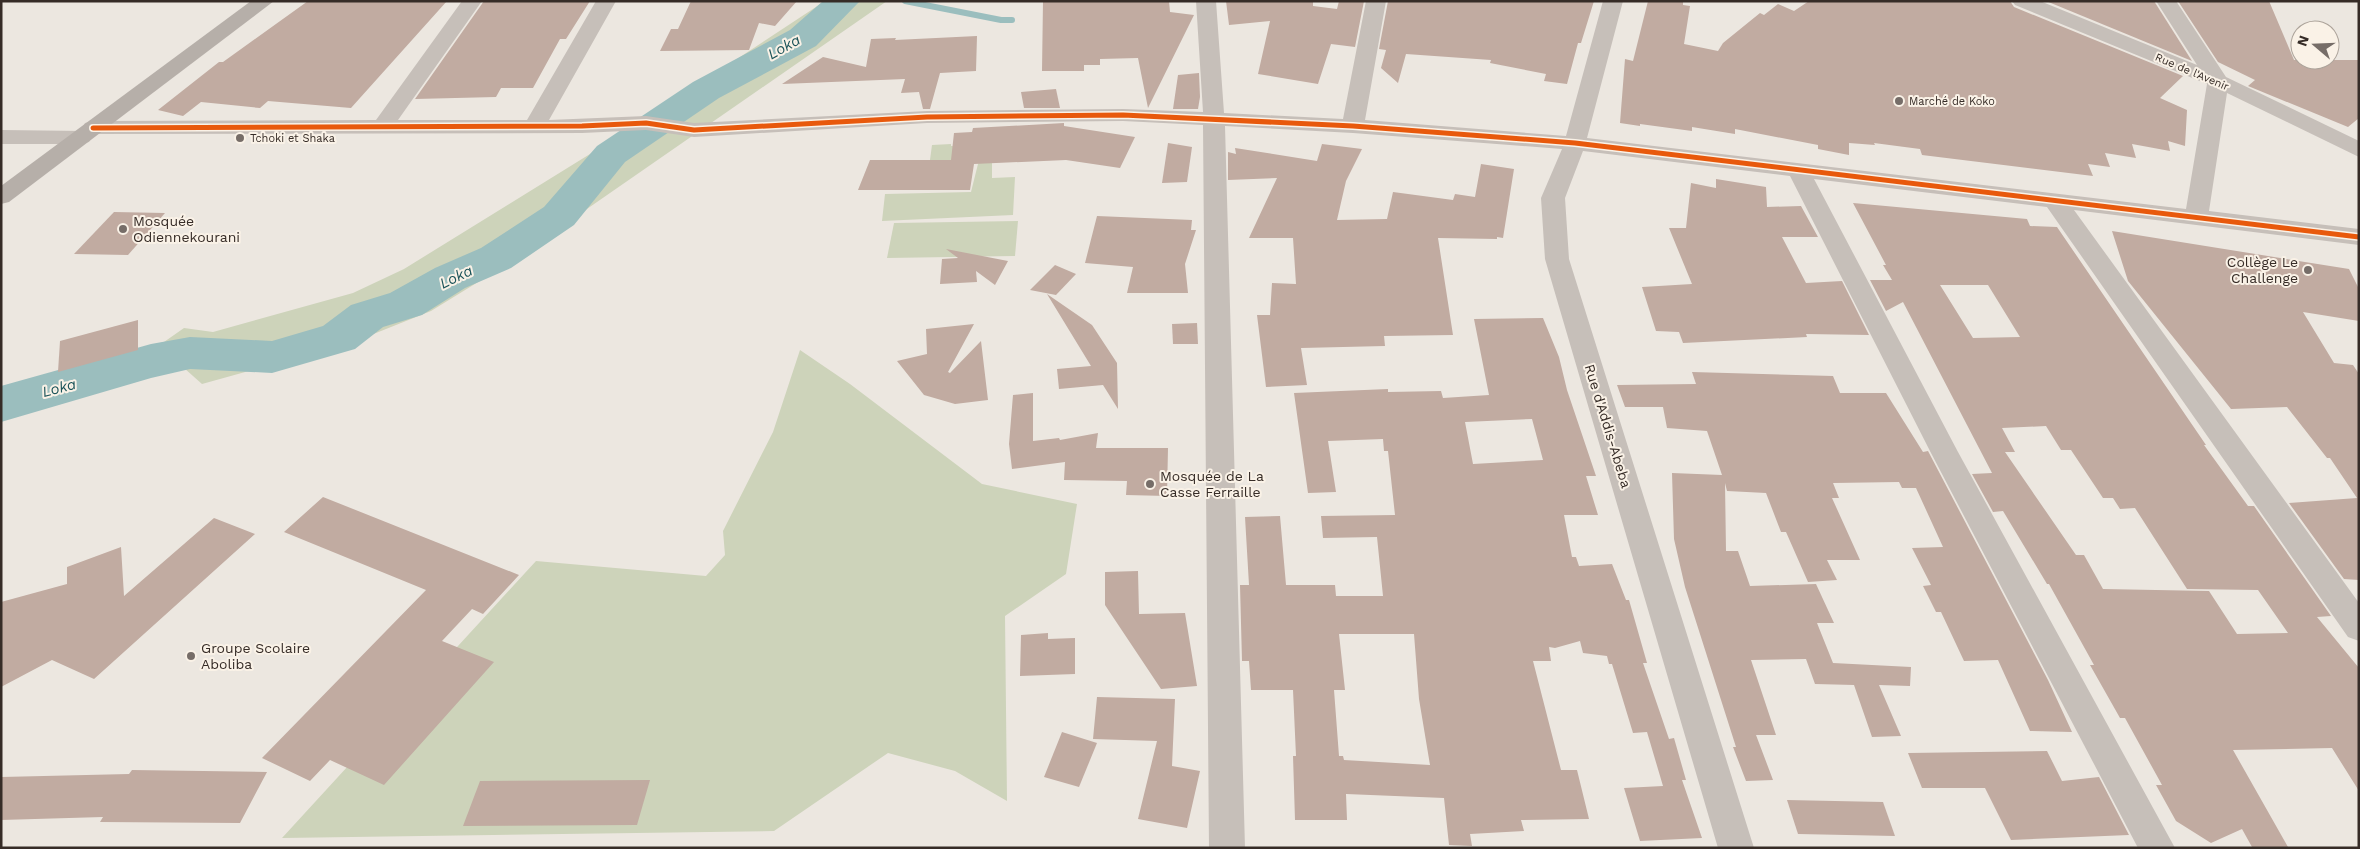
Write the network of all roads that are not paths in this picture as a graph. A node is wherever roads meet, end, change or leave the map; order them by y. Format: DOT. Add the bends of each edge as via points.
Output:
graph roads {
  1 [pos="264,1"];
  2 [pos="472,1"];
  3 [pos="606,1"];
  4 [pos="1206,1"];
  5 [pos="1376,1"];
  6 [pos="1613,1"];
  7 [pos="2022,1"];
  8 [pos="2166,1"];
  9 [pos="2218,81"];
  10 [pos="1214,120"];
  11 [pos="383,126"];
  12 [pos="534,126"];
  13 [pos="1353,126"];
  14 [pos="87,132"];
  15 [pos="1,137"];
  16 [pos="1575,143"];
  17 [pos="2359,150"];
  18 [pos="1798,170"];
  19 [pos="1,197"];
  20 [pos="2055,201"];
  21 [pos="2196,218"];
  22 [pos="2356,241"];
  23 [pos="2359,628"];
  24 [pos="1227,848"];
  25 [pos="1736,848"];
  26 [pos="2157,848"];
  1 -- 14 [label="street"];
  2 -- 11 [label="street"];
  3 -- 12 [label="street"];
  4 -- 10 [label="street"];
  5 -- 13 [label="street"];
  6 -- 16 [label="street, Rue d'Addis-Abeba"];
  7 -- 9 [label="street, Rue de l'Avenir"];
  8 -- 9 [label="street"];
  9 -- 17 [label="street, Rue de l'Avenir"];
  9 -- 21 [label="street"];
  10 -- 12 [label="street" via="1123,115 927,117 694,130 646,123"];
  10 -- 13 [label="street"];
  10 -- 24 [label="street"];
  11 -- 12 [label="street"];
  11 -- 14 [label="street"];
  13 -- 16 [label="street"];
  14 -- 15 [label="street"];
  14 -- 19 [label="street"];
  16 -- 18 [label="street"];
  16 -- 25 [label="street, Rue d'Addis-Abeba" via="1553,198 1557,259"];
  18 -- 20 [label="street"];
  18 -- 26 [label="street"];
  20 -- 21 [label="street"];
  20 -- 23 [label="street"];
  21 -- 22 [label="street"];
}
